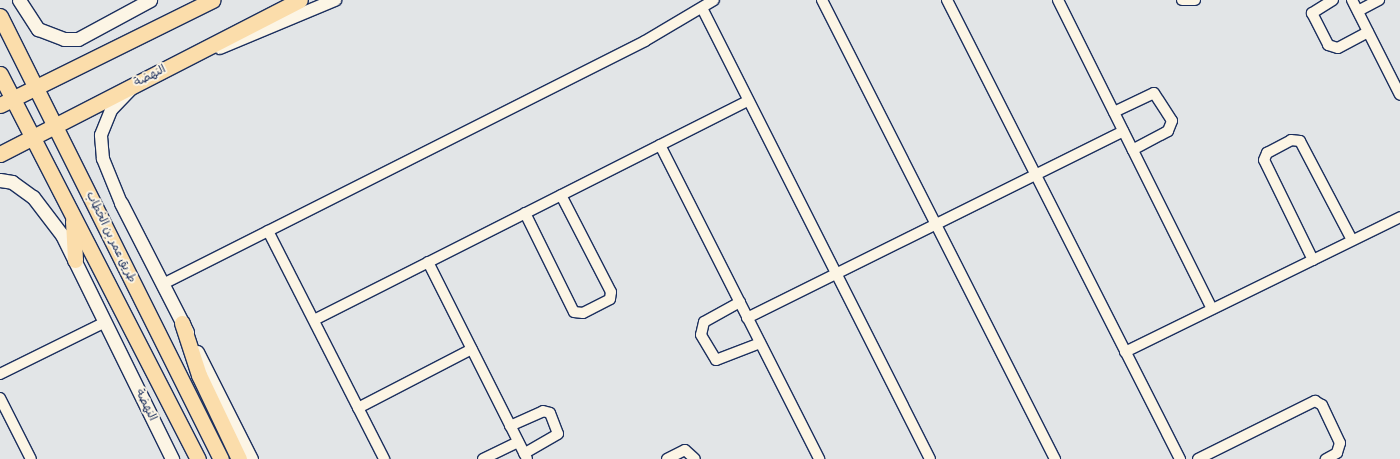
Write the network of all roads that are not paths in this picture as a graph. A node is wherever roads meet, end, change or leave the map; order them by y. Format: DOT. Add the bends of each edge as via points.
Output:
graph roads {
  1 [pos="19,0"];
  2 [pos="150,0"];
  3 [pos="212,0"];
  4 [pos="300,0"];
  5 [pos="335,0"];
  6 [pos="714,0"];
  7 [pos="822,0"];
  8 [pos="947,0"];
  9 [pos="1058,0"];
  10 [pos="1182,0"];
  11 [pos="1195,0"];
  12 [pos="1333,0"];
  13 [pos="1352,0"];
  14 [pos="1379,0"];
  15 [pos="702,8"];
  16 [pos="1358,11"];
  17 [pos="0,16"];
  18 [pos="1368,32"];
  19 [pos="0,74"];
  20 [pos="136,83"];
  21 [pos="36,86"];
  22 [pos="1400,95"];
  23 [pos="748,101"];
  24 [pos="6,102"];
  25 [pos="1114,112"];
  26 [pos="55,124"];
  27 [pos="1123,130"];
  28 [pos="32,137"];
  29 [pos="660,145"];
  30 [pos="1133,150"];
  31 [pos="0,154"];
  32 [pos="1035,174"];
  33 [pos="0,180"];
  34 [pos="561,195"];
  35 [pos="121,203"];
  36 [pos="526,213"];
  37 [pos="73,214"];
  38 [pos="1400,216"];
  39 [pos="936,224"];
  40 [pos="268,231"];
  41 [pos="1352,240"];
  42 [pos="75,260"];
  43 [pos="1313,260"];
  44 [pos="428,262"];
  45 [pos="836,274"];
  46 [pos="163,284"];
  47 [pos="740,302"];
  48 [pos="1212,309"];
  49 [pos="747,318"];
  50 [pos="314,320"];
  51 [pos="105,322"];
  52 [pos="182,323"];
  53 [pos="760,343"];
  54 [pos="472,349"];
  55 [pos="1125,352"];
  56 [pos="0,374"];
  57 [pos="0,398"];
  58 [pos="358,408"];
  59 [pos="510,426"];
  60 [pos="518,442"];
  61 [pos="525,456"];
  62 [pos="926,458"];
  63 [pos="31,459"];
  64 [pos="172,459"];
  65 [pos="198,459"];
  66 [pos="221,459"];
  67 [pos="239,459"];
  68 [pos="251,459"];
  69 [pos="384,459"];
  70 [pos="483,459"];
  71 [pos="667,459"];
  72 [pos="695,459"];
  73 [pos="818,459"];
  74 [pos="1055,459"];
  75 [pos="1180,459"];
  76 [pos="1198,459"];
  77 [pos="1326,459"];
  1 -- 2 [label="main road" via="38,29 53,38 78,39"];
  3 -- 21 [label="main road"];
  4 -- 20 [label="main road, النهضة"];
  5 -- 20 [label="street"];
  6 -- 15 [label="street"];
  7 -- 39 [label="street"];
  8 -- 32 [label="street"];
  9 -- 25 [label="street"];
  10 -- 11 [label="street"];
  12 -- 18 [label="street" via="1312,13 1328,45 1338,48"];
  13 -- 16 [label="street"];
  14 -- 16 [label="street"];
  15 -- 23 [label="street"];
  15 -- 40 [label="street" via="645,41"];
  16 -- 18 [label="street"];
  17 -- 21 [label="main road, طريق عمر بن الخطاب"];
  18 -- 22 [label="street"];
  19 -- 24 [label="main road, طريق عمر بن الخطاب"];
  20 -- 26 [label="main road, النهضة"];
  20 -- 35 [label="street" via="111,110 101,135 103,159"];
  21 -- 24 [label="main road"];
  21 -- 26 [label="main road, طريق عمر بن الخطاب"];
  23 -- 29 [label="street"];
  23 -- 45 [label="street"];
  24 -- 28 [label="main road, طريق عمر بن الخطاب"];
  25 -- 27 [label="street"];
  25 -- 30 [label="street" via="1154,93 1172,121 1168,131"];
  26 -- 28 [label="main road, النهضة"];
  26 -- 66 [label="main road, طريق عمر بن الخطاب"];
  27 -- 30 [label="street"];
  27 -- 32 [label="street"];
  28 -- 31 [label="main road, النهضة"];
  28 -- 37 [label="main road, طريق عمر بن الخطاب"];
  29 -- 34 [label="street"];
  29 -- 47 [label="street"];
  30 -- 48 [label="street"];
  32 -- 39 [label="street"];
  32 -- 55 [label="street"];
  33 -- 42 [label="main road, النهضة" via="12,182 33,197 53,221"];
  34 -- 36 [label="street"];
  34 -- 36 [label="street" via="611,292 610,299 583,313 574,312"];
  35 -- 46 [label="main road"];
  36 -- 44 [label="street"];
  37 -- 42 [label="main road"];
  37 -- 65 [label="main road, طريق عمر بن الخطاب"];
  38 -- 41 [label="street"];
  39 -- 45 [label="street"];
  39 -- 74 [label="street"];
  40 -- 46 [label="street"];
  40 -- 50 [label="street"];
  41 -- 43 [label="street"];
  41 -- 43 [label="street" via="1300,141 1291,140 1267,153 1264,160"];
  42 -- 51 [label="main road, النهضة"];
  43 -- 48 [label="street"];
  44 -- 50 [label="street"];
  44 -- 54 [label="street"];
  45 -- 49 [label="street"];
  45 -- 62 [label="street"];
  46 -- 52 [label="main road"];
  47 -- 49 [label="street"];
  47 -- 53 [label="street" via="704,322 701,335 716,360"];
  48 -- 55 [label="street"];
  49 -- 53 [label="street"];
  50 -- 58 [label="street"];
  51 -- 56 [label="street"];
  51 -- 64 [label="main road, النهضة"];
  52 -- 67 [label="main road" via="199,375"];
  52 -- 68 [label="main road"];
  53 -- 73 [label="street"];
  54 -- 58 [label="street"];
  54 -- 59 [label="street"];
  55 -- 75 [label="street"];
  57 -- 63 [label="street"];
  58 -- 69 [label="street"];
  59 -- 60 [label="street"];
  59 -- 61 [label="street" via="543,411 550,413 558,434"];
  60 -- 61 [label="street"];
  60 -- 70 [label="street"];
  71 -- 72 [label="street" via="689,450"];
  76 -- 77 [label="street" via="1315,401 1322,405 1340,443 1337,453"];
}
